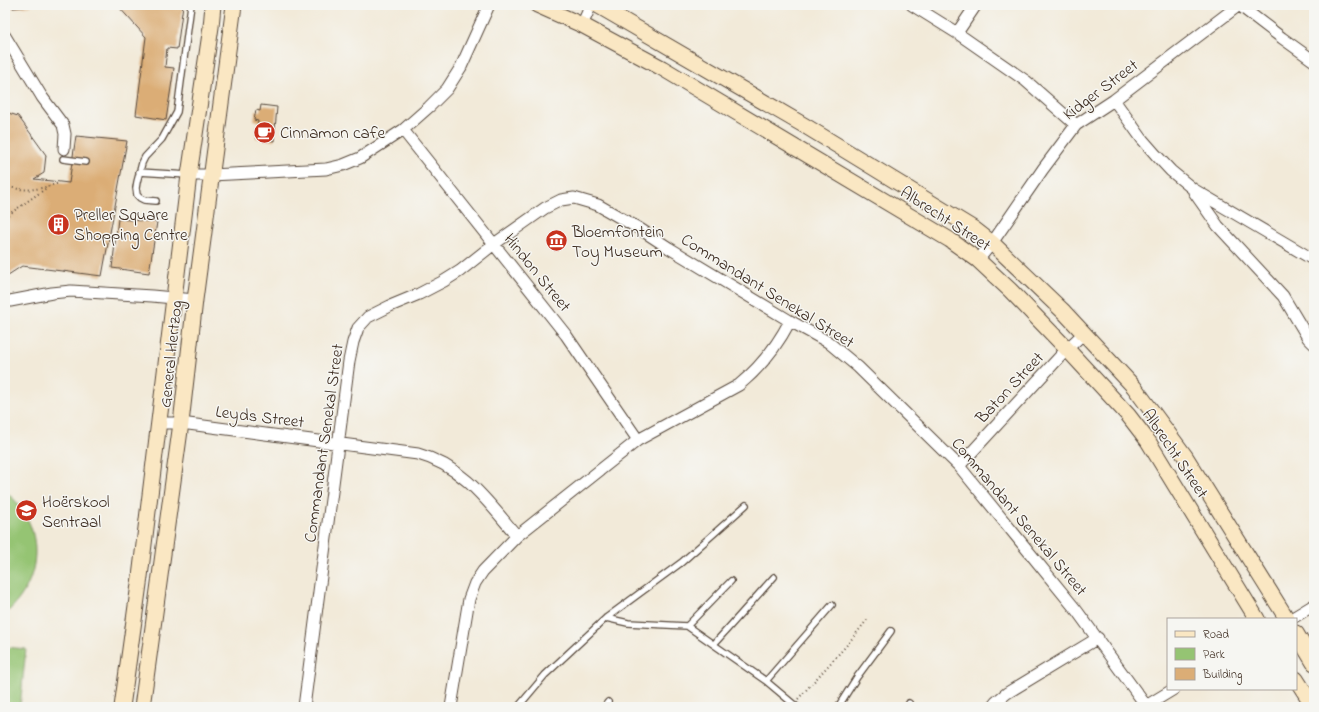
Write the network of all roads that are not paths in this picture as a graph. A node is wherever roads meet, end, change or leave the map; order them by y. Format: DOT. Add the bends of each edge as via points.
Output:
graph roads {
  1 [pos="191,5"];
  2 [pos="213,5"];
  3 [pos="234,5"];
  4 [pos="489,5"];
  5 [pos="538,5"];
  6 [pos="591,5"];
  7 [pos="597,5"];
  8 [pos="912,5"];
  9 [pos="976,5"];
  10 [pos="1239,5"];
  11 [pos="582,25"];
  12 [pos="957,33"];
  13 [pos="5,36"];
  14 [pos="1314,61"];
  15 [pos="1114,100"];
  16 [pos="1076,125"];
  17 [pos="403,130"];
  18 [pos="63,154"];
  19 [pos="86,162"];
  20 [pos="139,172"];
  21 [pos="189,174"];
  22 [pos="211,175"];
  23 [pos="1193,189"];
  24 [pos="156,201"];
  25 [pos="992,243"];
  26 [pos="494,244"];
  27 [pos="978,260"];
  28 [pos="1314,260"];
  29 [pos="174,298"];
  30 [pos="195,300"];
  31 [pos="5,302"];
  32 [pos="790,321"];
  33 [pos="1084,333"];
  34 [pos="1314,344"];
  35 [pos="1067,349"];
  36 [pos="159,423"];
  37 [pos="181,423"];
  38 [pos="638,440"];
  39 [pos="339,444"];
  40 [pos="959,466"];
  41 [pos="1192,467"];
  42 [pos="1173,481"];
  43 [pos="746,505"];
  44 [pos="517,536"];
  45 [pos="774,577"];
  46 [pos="731,581"];
  47 [pos="832,605"];
  48 [pos="1314,605"];
  49 [pos="606,618"];
  50 [pos="1256,618"];
  51 [pos="1286,618"];
  52 [pos="1293,618"];
  53 [pos="687,626"];
  54 [pos="891,631"];
  55 [pos="1297,635"];
  56 [pos="1098,638"];
  57 [pos="714,644"];
  58 [pos="1314,663"];
  59 [pos="766,681"];
  60 [pos="1297,681"];
  61 [pos="1172,690"];
  62 [pos="793,706"];
  63 [pos="1147,706"];
  64 [pos="122,707"];
  65 [pos="142,707"];
  66 [pos="304,707"];
  67 [pos="451,707"];
  68 [pos="518,707"];
  69 [pos="838,707"];
  70 [pos="992,707"];
  71 [pos="1314,707"];
  1 -- 20 [label="lane" via="177,112 162,139 145,157"];
  2 -- 21 [label="street, General Hertzog"];
  3 -- 22 [label="street, General Hertzog"];
  4 -- 17 [label="street" via="461,67 447,89"];
  5 -- 11 [label="street, Albrecht Street"];
  6 -- 11 [label="street"];
  7 -- 25 [label="street, Albrecht Street" via="807,127 974,229"];
  8 -- 12 [label="street"];
  9 -- 12 [label="street"];
  10 -- 14 [label="street"];
  10 -- 15 [label="street, Kidger Street"];
  11 -- 27 [label="street, Albrecht Street" via="662,68 814,158 950,240"];
  12 -- 16 [label="street" via="1026,81"];
  13 -- 18 [label="street" via="63,125"];
  15 -- 16 [label="street, Kidger Street"];
  15 -- 23 [label="street" via="1156,155"];
  16 -- 25 [label="street, Kidger Street"];
  17 -- 22 [label="street" via="360,158 332,168"];
  17 -- 26 [label="street, Hindon Street"];
  18 -- 19 [label="lane"];
  20 -- 21 [label="lane"];
  20 -- 24 [label="lane" via="137,194 144,200"];
  21 -- 22 [label="street"];
  21 -- 29 [label="street, General Hertzog"];
  22 -- 30 [label="street, General Hertzog"];
  23 -- 28 [label="street"];
  23 -- 34 [label="street" via="1218,226 1283,296"];
  25 -- 27 [label="street, Kidger Street"];
  25 -- 33 [label="street, Albrecht Street"];
  26 -- 32 [label="street, Commandant Senekal Street" via="545,208 561,200 574,198 598,205"];
  26 -- 38 [label="street, Hindon Street" via="566,335"];
  26 -- 39 [label="street, Commandant Senekal Street" via="444,282 368,317 358,328 349,361"];
  27 -- 35 [label="street, Albrecht Street"];
  29 -- 30 [label="street"];
  29 -- 31 [label="street" via="70,291"];
  29 -- 36 [label="street, General Hertzog"];
  30 -- 37 [label="street, General Hertzog"];
  32 -- 38 [label="street" via="765,360 739,385"];
  32 -- 40 [label="street, Commandant Senekal Street" via="828,342 858,367"];
  33 -- 35 [label="street, Baton Street"];
  33 -- 41 [label="street, Albrecht Street" via="1134,387"];
  35 -- 40 [label="street, Baton Street"];
  35 -- 42 [label="street, Albrecht Street" via="1128,415"];
  36 -- 37 [label="street, Leyds Street"];
  36 -- 64 [label="street, General Hertzog"];
  37 -- 39 [label="street, Leyds Street"];
  37 -- 65 [label="street, General Hertzog"];
  38 -- 44 [label="street"];
  39 -- 44 [label="street, Leyds Street" via="431,457 460,474"];
  39 -- 66 [label="street, Commandant Senekal Street"];
  40 -- 56 [label="street, Commandant Senekal Street"];
  41 -- 42 [label="street"];
  41 -- 51 [label="street, Albrecht Street"];
  42 -- 50 [label="street, Albrecht Street"];
  43 -- 49 [label="lane" via="682,562"];
  44 -- 67 [label="street" via="483,571 468,599"];
  45 -- 57 [label="lane"];
  46 -- 53 [label="lane"];
  47 -- 59 [label="lane"];
  48 -- 52 [label="street"];
  49 -- 53 [label="lane" via="628,623"];
  49 -- 68 [label="lane" via="545,675"];
  53 -- 57 [label="lane"];
  54 -- 69 [label="lane"];
  55 -- 58 [label="street"];
  56 -- 63 [label="street, Commandant Senekal Street"];
  56 -- 70 [label="street" via="1007,693"];
  57 -- 59 [label="lane"];
  59 -- 62 [label="lane"];
  60 -- 71 [label="street"];
  61 -- 63 [label="street"];
}
